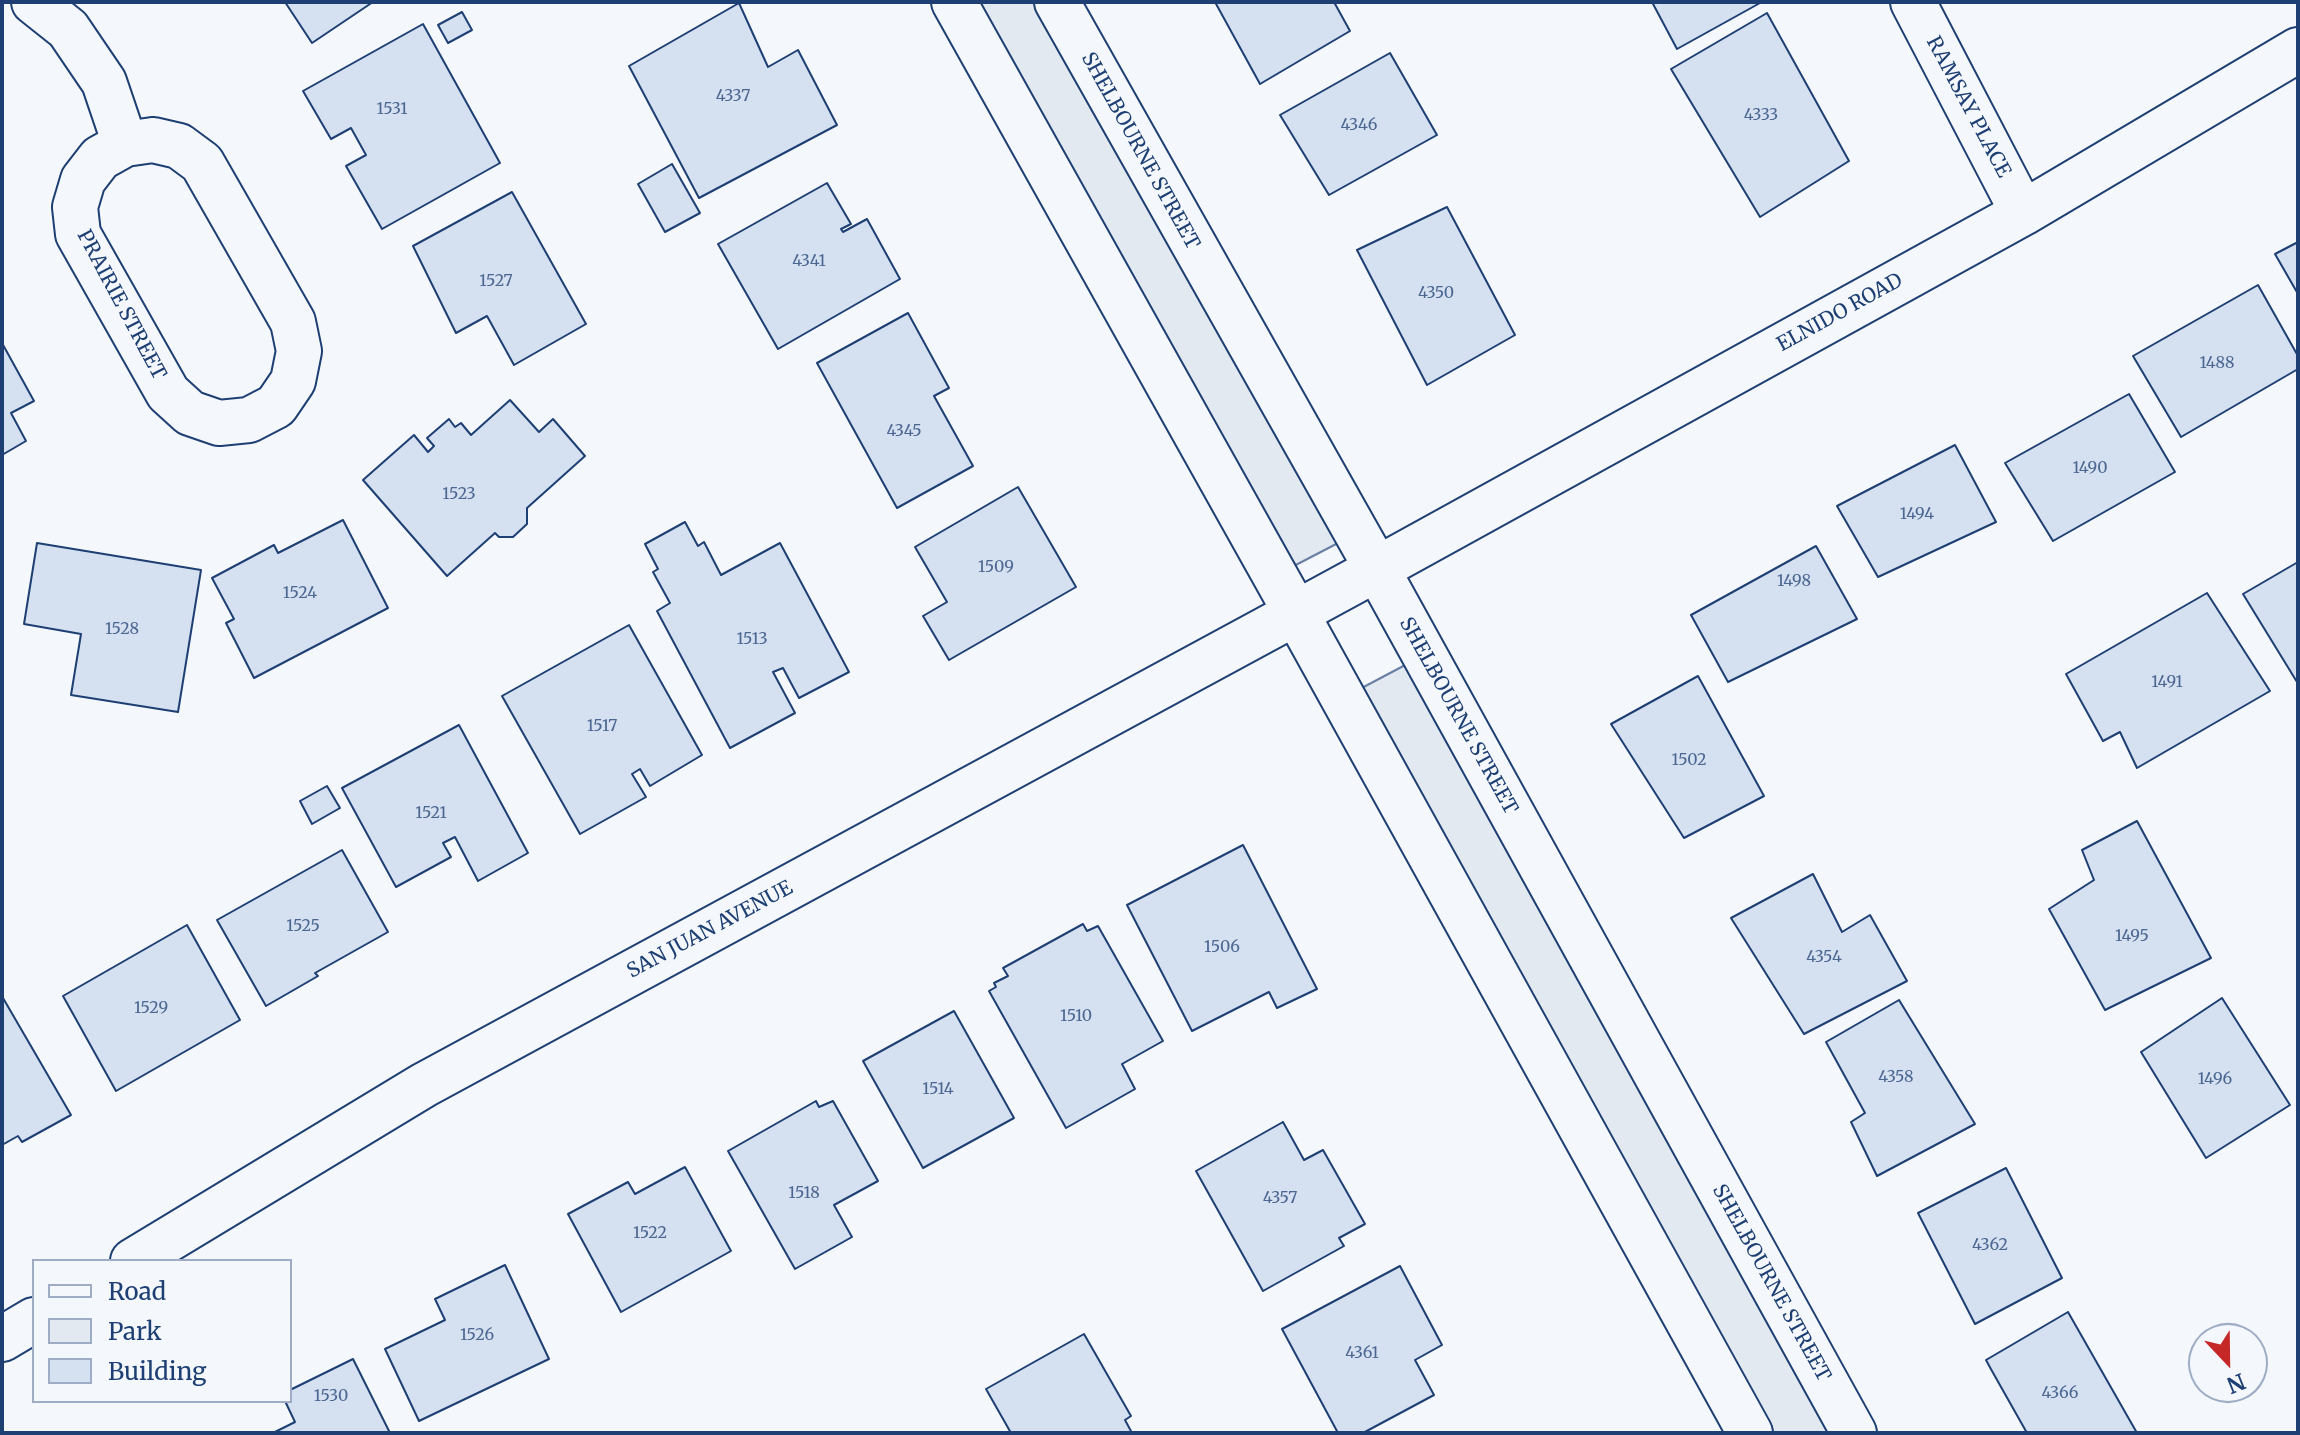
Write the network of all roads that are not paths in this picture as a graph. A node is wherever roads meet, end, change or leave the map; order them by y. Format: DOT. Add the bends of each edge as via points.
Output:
graph roads {
  1 [pos="34,2"];
  2 [pos="954,2"];
  3 [pos="1057,2"];
  4 [pos="1913,2"];
  5 [pos="2298,50"];
  6 [pos="125,144"];
  7 [pos="2023,213"];
  8 [pos="1377,569"];
  9 [pos="1296,613"];
  10 [pos="136,1259"];
  11 [pos="32,1321"];
  12 [pos="2,1339"];
  13 [pos="1750,1433"];
  14 [pos="1854,1433"];
  1 -- 6 [label="street" via="68,29 104,82"];
  2 -- 9 [label="street"];
  3 -- 8 [label="street, SHELBOURNE STREET"];
  4 -- 7 [label="street, RAMSAY PLACE"];
  5 -- 7 [label="street, ELNIDO ROAD"];
  6 -- 6 [label="street, PRAIRIE STREET" via="100,158 83,180 75,207 78,234 168,393 204,418 219,423 249,420 276,406 293,381 299,351 293,322 202,163 179,146 153,140"];
  7 -- 8 [label="street, ELNIDO ROAD"];
  8 -- 9 [label="street, ELNIDO ROAD"];
  8 -- 14 [label="street, SHELBOURNE STREET"];
  9 -- 10 [label="street, SAN JUAN AVENUE" via="424,1085"];
  9 -- 13 [label="street"];
  11 -- 12 [label="street"];
}
